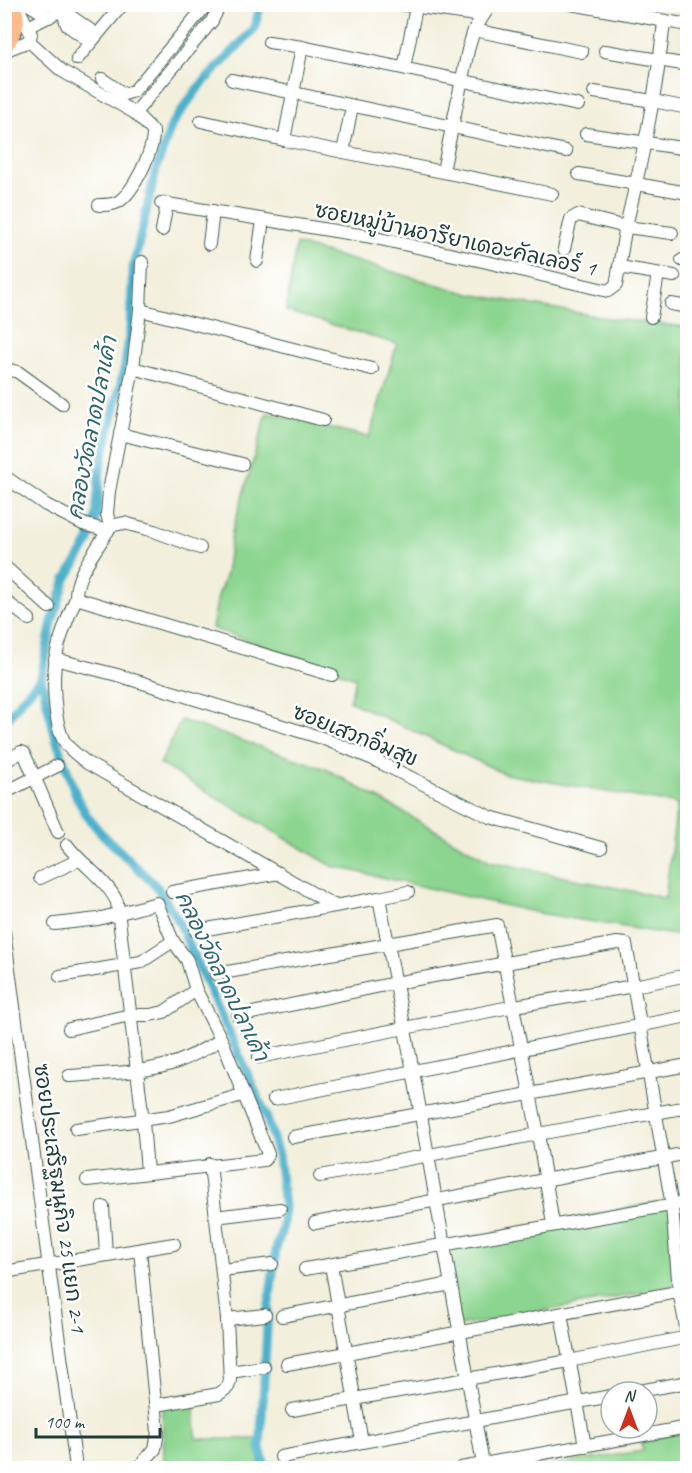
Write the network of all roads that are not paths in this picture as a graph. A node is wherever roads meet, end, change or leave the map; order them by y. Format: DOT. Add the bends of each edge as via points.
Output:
graph roads {
  1 [pos="123,4"];
  2 [pos="207,4"];
  3 [pos="220,4"];
  4 [pos="399,4"];
  5 [pos="491,4"];
  6 [pos="571,4"];
  7 [pos="17,5"];
  8 [pos="416,7"];
  9 [pos="595,7"];
  10 [pos="62,11"];
  11 [pos="482,16"];
  12 [pos="664,22"];
  13 [pos="687,25"];
  14 [pos="28,27"];
  15 [pos="474,30"];
  16 [pos="94,39"];
  17 [pos="28,41"];
  18 [pos="269,42"];
  19 [pos="302,47"];
  20 [pos="4,49"];
  21 [pos="605,51"];
  22 [pos="582,52"];
  23 [pos="77,59"];
  24 [pos="660,59"];
  25 [pos="687,65"];
  26 [pos="404,68"];
  27 [pos="102,79"];
  28 [pos="232,80"];
  29 [pos="461,80"];
  30 [pos="594,92"];
  31 [pos="292,94"];
  32 [pos="653,101"];
  33 [pos="578,105"];
  34 [pos="352,106"];
  35 [pos="687,108"];
  36 [pos="135,113"];
  37 [pos="201,122"];
  38 [pos="453,127"];
  39 [pos="586,134"];
  40 [pos="284,141"];
  41 [pos="645,142"];
  42 [pos="687,149"];
  43 [pos="566,151"];
  44 [pos="343,152"];
  45 [pos="444,171"];
  46 [pos="579,174"];
  47 [pos="636,185"];
  48 [pos="687,193"];
  49 [pos="552,194"];
  50 [pos="99,205"];
  51 [pos="213,211"];
  52 [pos="263,220"];
  53 [pos="626,227"];
  54 [pos="162,230"];
  55 [pos="672,233"];
  56 [pos="209,244"];
  57 [pos="564,249"];
  58 [pos="257,261"];
  59 [pos="142,262"];
  60 [pos="619,267"];
  61 [pos="658,274"];
  62 [pos="674,276"];
  63 [pos="671,304"];
  64 [pos="687,307"];
  65 [pos="140,310"];
  66 [pos="651,317"];
  67 [pos="134,368"];
  68 [pos="372,369"];
  69 [pos="4,373"];
  70 [pos="62,405"];
  71 [pos="323,420"];
  72 [pos="120,434"];
  73 [pos="242,464"];
  74 [pos="4,476"];
  75 [pos="107,529"];
  76 [pos="200,548"];
  77 [pos="4,567"];
  78 [pos="76,598"];
  79 [pos="4,600"];
  80 [pos="49,607"];
  81 [pos="28,619"];
  82 [pos="55,660"];
  83 [pos="332,675"];
  84 [pos="4,762"];
  85 [pos="57,766"];
  86 [pos="35,776"];
  87 [pos="4,787"];
  88 [pos="58,832"];
  89 [pos="67,845"];
  90 [pos="601,848"];
  91 [pos="79,860"];
  92 [pos="279,873"];
  93 [pos="40,878"];
  94 [pos="172,892"];
  95 [pos="408,892"];
  96 [pos="379,898"];
  97 [pos="333,905"];
  98 [pos="119,914"];
  99 [pos="55,924"];
  100 [pos="196,931"];
  101 [pos="4,933"];
  102 [pos="173,941"];
  103 [pos="388,943"];
  104 [pos="505,962"];
  105 [pos="123,965"];
  106 [pos="216,974"];
  107 [pos="687,975"];
  108 [pos="60,976"];
  109 [pos="395,983"];
  110 [pos="634,986"];
  111 [pos="196,990"];
  112 [pos="515,1006"];
  113 [pos="130,1016"];
  114 [pos="238,1016"];
  115 [pos="687,1016"];
  116 [pos="641,1026"];
  117 [pos="403,1027"];
  118 [pos="69,1029"];
  119 [pos="221,1040"];
  120 [pos="522,1050"];
  121 [pos="259,1057"];
  122 [pos="687,1065"];
  123 [pos="137,1071"];
  124 [pos="413,1071"];
  125 [pos="649,1073"];
  126 [pos="69,1076"];
  127 [pos="530,1093"];
  128 [pos="242,1095"];
  129 [pos="274,1099"];
  130 [pos="687,1107"];
  131 [pos="656,1114"];
  132 [pos="420,1115"];
  133 [pos="143,1120"];
  134 [pos="76,1129"];
  135 [pos="538,1134"];
  136 [pos="293,1137"];
  137 [pos="687,1153"];
  138 [pos="429,1156"];
  139 [pos="663,1158"];
  140 [pos="210,1164"];
  141 [pos="147,1172"];
  142 [pos="320,1176"];
  143 [pos="87,1180"];
  144 [pos="546,1180"];
  145 [pos="437,1200"];
  146 [pos="687,1202"];
  147 [pos="672,1206"];
  148 [pos="103,1207"];
  149 [pos="280,1209"];
  150 [pos="215,1217"];
  151 [pos="315,1223"];
  152 [pos="553,1224"];
  153 [pos="174,1244"];
  154 [pos="445,1246"];
  155 [pos="140,1250"];
  156 [pos="106,1254"];
  157 [pos="50,1264"];
  158 [pos="272,1264"];
  159 [pos="331,1265"];
  160 [pos="305,1269"];
  161 [pos="222,1270"];
  162 [pos="4,1272"];
  163 [pos="451,1284"];
  164 [pos="683,1290"];
  165 [pos="337,1306"];
  166 [pos="561,1314"];
  167 [pos="265,1315"];
  168 [pos="282,1316"];
  169 [pos="227,1319"];
  170 [pos="459,1332"];
  171 [pos="687,1338"];
  172 [pos="345,1353"];
  173 [pos="569,1361"];
  174 [pos="287,1364"];
  175 [pos="264,1367"];
  176 [pos="230,1372"];
  177 [pos="468,1378"];
  178 [pos="687,1382"];
  179 [pos="659,1387"];
  180 [pos="599,1398"];
  181 [pos="353,1399"];
  182 [pos="576,1403"];
  183 [pos="157,1405"];
  184 [pos="292,1410"];
  185 [pos="476,1421"];
  186 [pos="687,1427"];
  187 [pos="362,1443"];
  188 [pos="585,1446"];
  189 [pos="281,1457"];
  190 [pos="483,1464"];
  191 [pos="76,1468"];
  192 [pos="138,1468"];
  193 [pos="461,1468"];
  1 -- 16 [label="street"];
  2 -- 27 [label="street" via="134,90 124,94"];
  3 -- 36 [label="street" via="212,21"];
  4 -- 8 [label="street"];
  5 -- 11 [label="street"];
  6 -- 9 [label="street"];
  7 -- 10 [label="street"];
  7 -- 14 [label="street"];
  7 -- 20 [label="main road" via="17,23"];
  8 -- 11 [label="street"];
  8 -- 26 [label="street"];
  9 -- 12 [label="street"];
  10 -- 14 [label="street"];
  10 -- 16 [label="street"];
  11 -- 15 [label="street"];
  12 -- 13 [label="street"];
  12 -- 24 [label="street, ซอยหมู่บ้านอารียาเดอะคัลเลอร์ 1"];
  14 -- 17 [label="street"];
  15 -- 22 [label="street"];
  15 -- 29 [label="street"];
  16 -- 23 [label="street"];
  17 -- 20 [label="street"];
  17 -- 36 [label="street" via="62,71"];
  18 -- 19 [label="street"];
  19 -- 26 [label="street"];
  19 -- 31 [label="street"];
  21 -- 24 [label="street"];
  24 -- 25 [label="street"];
  24 -- 32 [label="street, ซอยหมู่บ้านอารียาเดอะคัลเลอร์ 1"];
  26 -- 29 [label="street"];
  28 -- 31 [label="street"];
  29 -- 33 [label="street"];
  29 -- 38 [label="street"];
  30 -- 32 [label="street"];
  31 -- 34 [label="street"];
  31 -- 40 [label="street"];
  32 -- 35 [label="street"];
  32 -- 41 [label="street, ซอยหมู่บ้านอารียาเดอะคัลเลอร์ 1"];
  34 -- 38 [label="street"];
  34 -- 44 [label="street"];
  36 -- 50 [label="street" via="153,130 142,171 120,200"];
  37 -- 40 [label="street"];
  38 -- 43 [label="street"];
  38 -- 45 [label="street"];
  39 -- 41 [label="street"];
  40 -- 44 [label="street"];
  41 -- 42 [label="street"];
  41 -- 47 [label="street, ซอยหมู่บ้านอารียาเดอะคัลเลอร์ 1"];
  44 -- 45 [label="street"];
  45 -- 49 [label="street"];
  46 -- 47 [label="street"];
  47 -- 48 [label="street"];
  47 -- 53 [label="street, ซอยหมู่บ้านอารียาเดอะคัลเลอร์ 1"];
  51 -- 52 [label="street, ซอยหมู่บ้านอารียาเดอะคัลเลอร์ 1"];
  51 -- 54 [label="street, ซอยหมู่บ้านอารียาเดอะคัลเลอร์ 1" via="164,203"];
  51 -- 56 [label="street"];
  52 -- 58 [label="street"];
  52 -- 60 [label="street, ซอยหมู่บ้านอารียาเดอะคัลเลอร์ 1" via="366,236 605,291 615,287"];
  53 -- 55 [label="street"];
  53 -- 57 [label="street" via="574,216"];
  53 -- 60 [label="street, ซอยหมู่บ้านอารียาเดอะคัลเลอร์ 1"];
  59 -- 65 [label="street"];
  60 -- 61 [label="street"];
  61 -- 62 [label="street"];
  61 -- 66 [label="street"];
  63 -- 64 [label="street"];
  65 -- 67 [label="street"];
  65 -- 68 [label="street"];
  67 -- 71 [label="street"];
  67 -- 72 [label="street"];
  69 -- 70 [label="street" via="18,372"];
  72 -- 73 [label="street"];
  72 -- 75 [label="street"];
  74 -- 75 [label="street" via="46,505 83,524"];
  75 -- 76 [label="street" via="124,524"];
  75 -- 78 [label="street" via="80,577"];
  77 -- 80 [label="street"];
  78 -- 82 [label="street"];
  78 -- 83 [label="street"];
  79 -- 81 [label="street"];
  82 -- 90 [label="street, ซอยเสวกอิ่มสุข" via="322,738 490,817"];
  82 -- 92 [label="street" via="53,684 58,728 65,744 87,763"];
  84 -- 86 [label="street" via="23,752"];
  85 -- 86 [label="street"];
  86 -- 87 [label="street" via="8,790"];
  86 -- 88 [label="street"];
  89 -- 91 [label="street"];
  91 -- 93 [label="street"];
  91 -- 98 [label="street" via="111,890"];
  92 -- 94 [label="street"];
  92 -- 97 [label="street"];
  95 -- 96 [label="street"];
  96 -- 97 [label="street"];
  96 -- 103 [label="street"];
  97 -- 100 [label="street"];
  98 -- 99 [label="street"];
  98 -- 102 [label="street" via="157,903"];
  98 -- 105 [label="street"];
  101 -- 157 [label="street, ซอยประเสริฐมนูกิจ 25 แยก 2-1"];
  102 -- 105 [label="street" via="141,962"];
  102 -- 111 [label="street" via="187,960"];
  103 -- 104 [label="street" via="496,925"];
  103 -- 106 [label="street"];
  103 -- 109 [label="street"];
  104 -- 109 [label="street"];
  104 -- 110 [label="street" via="623,943"];
  104 -- 112 [label="street"];
  105 -- 108 [label="street"];
  105 -- 113 [label="street"];
  107 -- 110 [label="street"];
  109 -- 114 [label="street"];
  109 -- 117 [label="street"];
  110 -- 112 [label="street"];
  110 -- 116 [label="street"];
  111 -- 113 [label="street" via="164,1012"];
  111 -- 119 [label="street"];
  112 -- 117 [label="street"];
  112 -- 120 [label="street"];
  113 -- 118 [label="street"];
  113 -- 123 [label="street"];
  115 -- 116 [label="street"];
  116 -- 120 [label="street"];
  116 -- 125 [label="street"];
  117 -- 121 [label="street"];
  117 -- 124 [label="street"];
  119 -- 123 [label="street" via="170,1065"];
  119 -- 128 [label="street"];
  120 -- 124 [label="street"];
  120 -- 127 [label="street"];
  122 -- 125 [label="street"];
  123 -- 126 [label="street"];
  123 -- 133 [label="street"];
  124 -- 129 [label="street"];
  124 -- 132 [label="street"];
  125 -- 127 [label="street"];
  125 -- 131 [label="street"];
  127 -- 132 [label="street"];
  127 -- 135 [label="street"];
  128 -- 133 [label="street" via="185,1113"];
  128 -- 140 [label="street" via="268,1154 264,1160"];
  130 -- 131 [label="street"];
  131 -- 135 [label="street"];
  131 -- 139 [label="street"];
  132 -- 136 [label="street"];
  132 -- 138 [label="street"];
  133 -- 134 [label="street"];
  133 -- 141 [label="street"];
  135 -- 138 [label="street"];
  135 -- 144 [label="street"];
  137 -- 139 [label="street"];
  138 -- 142 [label="street"];
  138 -- 145 [label="street"];
  139 -- 144 [label="street"];
  139 -- 147 [label="street"];
  140 -- 141 [label="street"];
  140 -- 150 [label="street"];
  141 -- 143 [label="street"];
  144 -- 145 [label="street"];
  144 -- 152 [label="street"];
  145 -- 151 [label="street"];
  145 -- 154 [label="street"];
  146 -- 147 [label="street"];
  147 -- 152 [label="street"];
  147 -- 164 [label="street"];
  148 -- 156 [label="street"];
  149 -- 150 [label="street"];
  150 -- 161 [label="street"];
  152 -- 154 [label="street"];
  153 -- 155 [label="street"];
  154 -- 159 [label="street"];
  154 -- 163 [label="street"];
  155 -- 156 [label="street"];
  155 -- 183 [label="street"];
  156 -- 157 [label="street"];
  157 -- 162 [label="street"];
  157 -- 191 [label="street, ซอยประเสริฐมนูกิจ 25 แยก 2-1"];
  158 -- 161 [label="street"];
  159 -- 160 [label="street"];
  159 -- 165 [label="street"];
  161 -- 169 [label="street"];
  163 -- 165 [label="street"];
  163 -- 170 [label="street"];
  164 -- 166 [label="street"];
  164 -- 171 [label="street"];
  165 -- 168 [label="street"];
  165 -- 172 [label="street"];
  166 -- 170 [label="street"];
  166 -- 173 [label="street"];
  167 -- 169 [label="street"];
  169 -- 176 [label="street"];
  170 -- 172 [label="street"];
  170 -- 177 [label="street"];
  171 -- 173 [label="street"];
  172 -- 174 [label="street"];
  172 -- 181 [label="street"];
  173 -- 177 [label="street"];
  173 -- 182 [label="street"];
  175 -- 176 [label="street"];
  176 -- 183 [label="street" via="228,1387 219,1394"];
  177 -- 181 [label="street"];
  177 -- 185 [label="street"];
  178 -- 179 [label="street"];
  180 -- 182 [label="street"];
  181 -- 184 [label="street"];
  181 -- 187 [label="street"];
  182 -- 185 [label="street"];
  182 -- 188 [label="street"];
  183 -- 192 [label="street" via="158,1441"];
  185 -- 187 [label="street"];
  185 -- 190 [label="street"];
  186 -- 188 [label="street"];
  187 -- 189 [label="street"];
  188 -- 190 [label="street"];
  190 -- 193 [label="street"];
}
